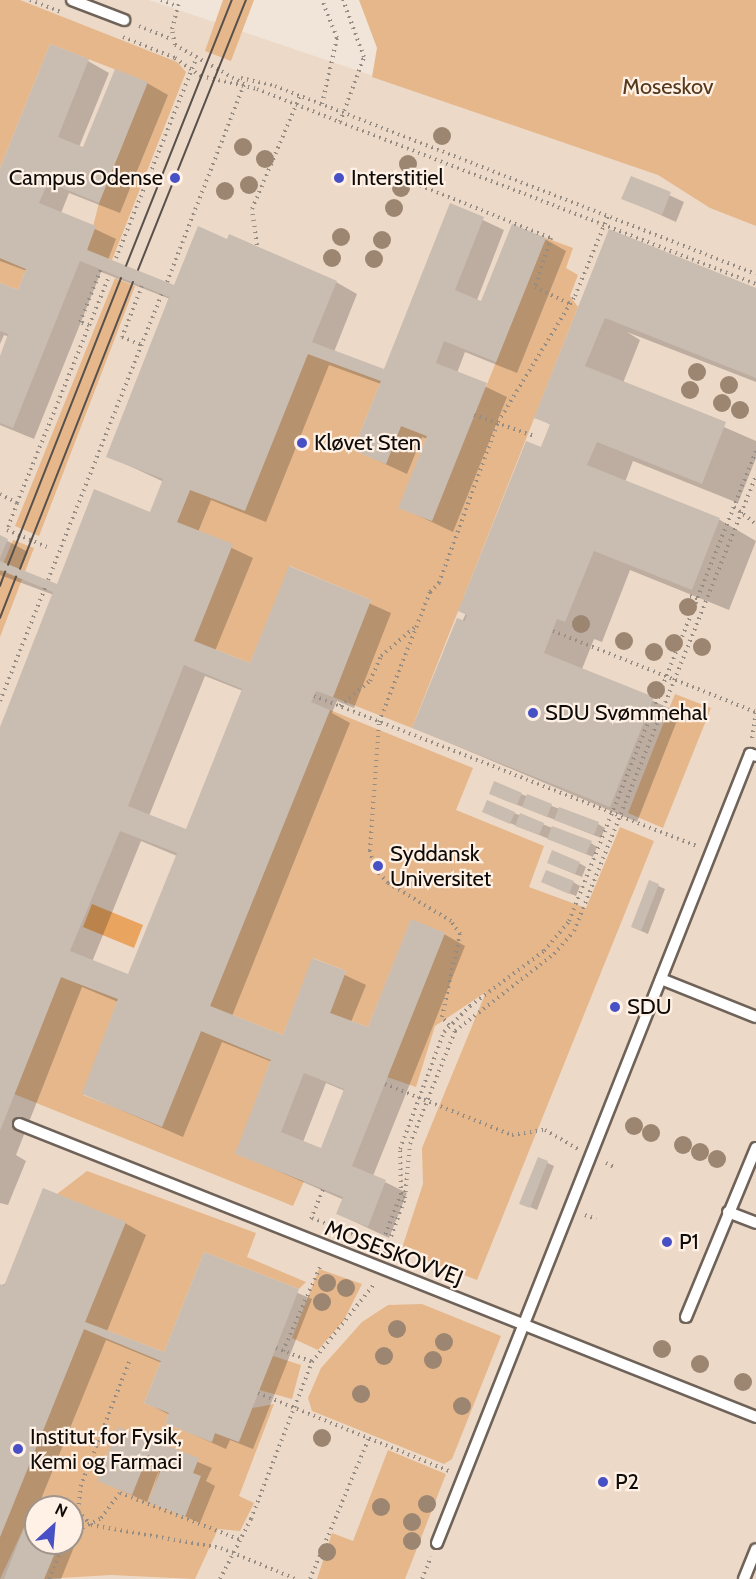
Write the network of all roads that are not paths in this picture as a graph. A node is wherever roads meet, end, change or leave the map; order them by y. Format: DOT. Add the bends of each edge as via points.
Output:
graph roads {
  1 [pos="72,0"];
  2 [pos="124,20"];
  3 [pos="753,755"];
  4 [pos="661,979"];
  5 [pos="756,1017"];
  6 [pos="19,1124"];
  7 [pos="756,1148"];
  8 [pos="728,1212"];
  9 [pos="756,1223"];
  10 [pos="686,1317"];
  11 [pos="524,1325"];
  12 [pos="756,1417"];
  13 [pos="437,1543"];
  14 [pos="756,1550"];
  15 [pos="744,1579"];
  1 -- 2 [label="lane"];
  3 -- 4 [label="lane"];
  4 -- 5 [label="lane"];
  4 -- 11 [label="lane"];
  6 -- 11 [label="lane, MOSESKOVVEJ"];
  7 -- 8 [label="lane"];
  8 -- 9 [label="lane"];
  8 -- 10 [label="lane"];
  11 -- 12 [label="lane, MOSESKOVVEJ"];
  11 -- 13 [label="lane"];
  14 -- 15 [label="lane"];
}
